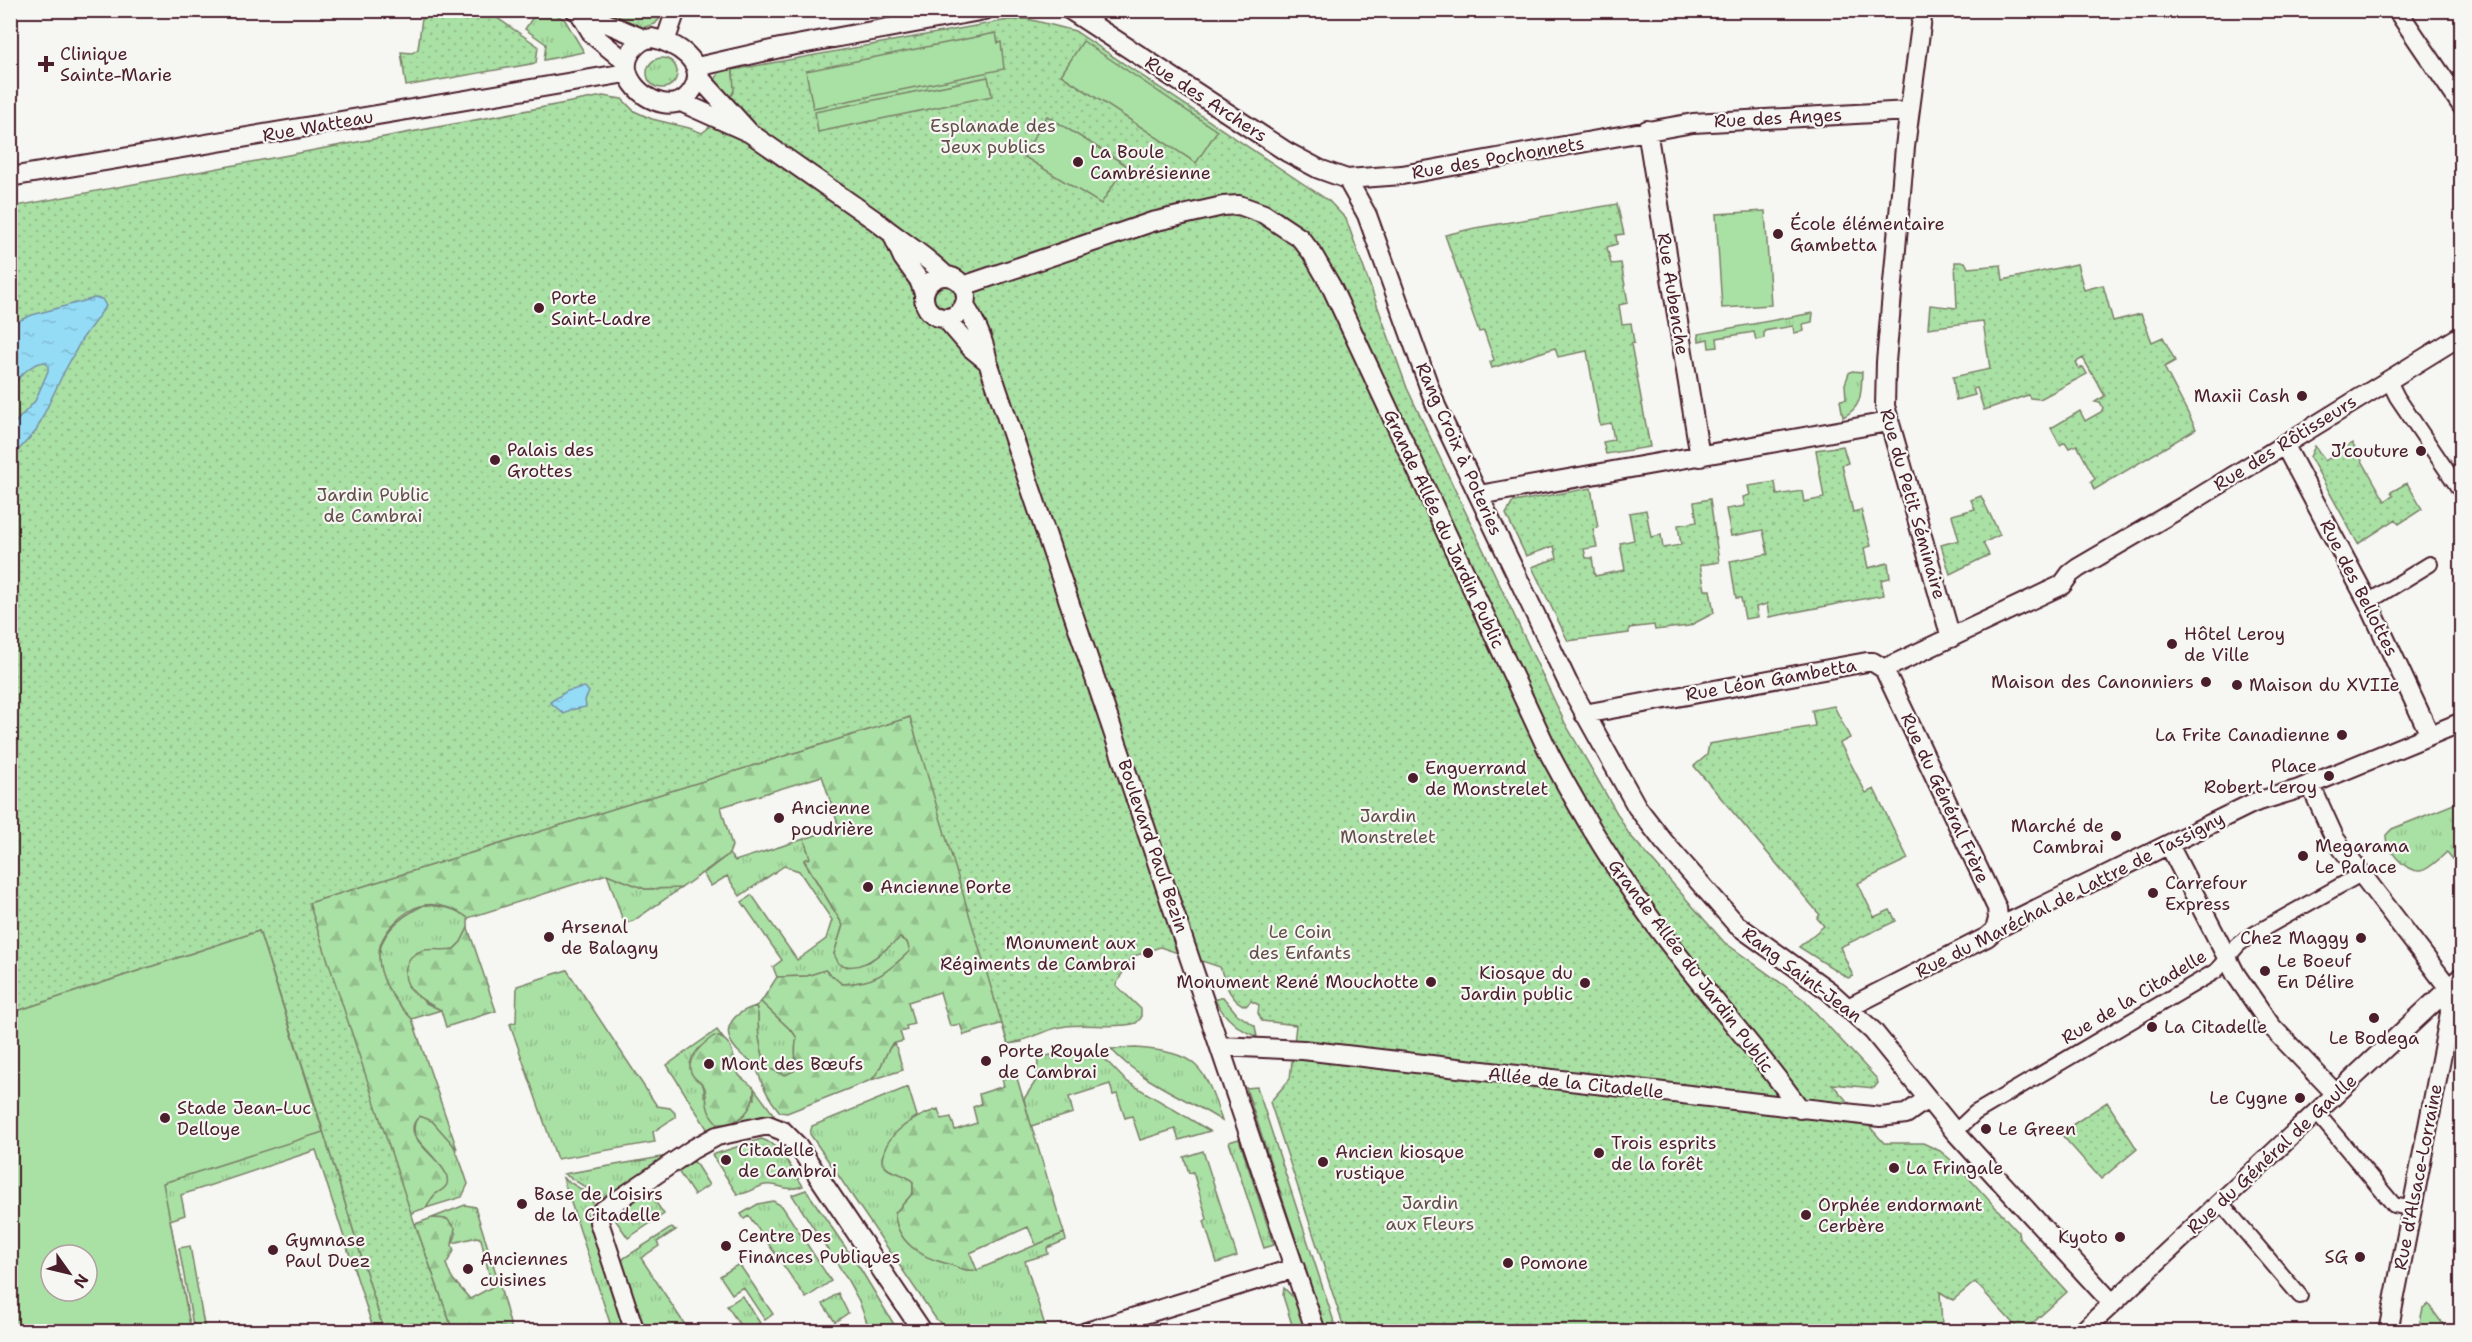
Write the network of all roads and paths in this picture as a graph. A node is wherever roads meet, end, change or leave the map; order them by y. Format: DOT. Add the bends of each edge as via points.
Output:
graph roads {
  1 [pos="676,10"];
  2 [pos="985,10"];
  3 [pos="1070,10"];
  4 [pos="1923,10"];
  5 [pos="2397,10"];
  6 [pos="578,13"];
  7 [pos="644,39"];
  8 [pos="665,42"];
  9 [pos="626,68"];
  10 [pos="698,71"];
  11 [pos="681,102"];
  12 [pos="2462,106"];
  13 [pos="1909,111"];
  14 [pos="1647,130"];
  15 [pos="750,134"];
  16 [pos="10,177"];
  17 [pos="1347,179"];
  18 [pos="894,237"];
  19 [pos="946,276"];
  20 [pos="963,286"];
  21 [pos="924,293"];
  22 [pos="964,304"];
  23 [pos="945,318"];
  24 [pos="2462,335"];
  25 [pos="988,362"];
  26 [pos="2388,379"];
  27 [pos="1888,422"];
  28 [pos="2283,444"];
  29 [pos="1700,457"];
  30 [pos="2462,493"];
  31 [pos="1479,495"];
  32 [pos="2430,564"];
  33 [pos="2368,602"];
  34 [pos="1951,638"];
  35 [pos="1884,669"];
  36 [pos="1584,714"];
  37 [pos="2462,722"];
  38 [pos="2430,735"];
  39 [pos="2310,784"];
  40 [pos="2169,845"];
  41 [pos="2361,874"];
  42 [pos="1995,930"];
  43 [pos="2229,957"];
  44 [pos="2455,982"];
  45 [pos="1848,1008"];
  46 [pos="1220,1046"];
  47 [pos="2336,1094"];
  48 [pos="1927,1099"];
  49 [pos="1800,1109"];
  50 [pos="2316,1112"];
  51 [pos="1955,1132"];
  52 [pos="2220,1202"];
  53 [pos="2413,1209"];
  54 [pos="1295,1268"];
  55 [pos="2300,1296"];
  56 [pos="2112,1304"];
  57 [pos="635,1332"];
  58 [pos="923,1332"];
  59 [pos="1086,1332"];
  60 [pos="1316,1332"];
  61 [pos="2082,1332"];
  62 [pos="2388,1332"];
  1 -- 8 [label="street"];
  2 -- 10 [label="street" via="780,48"];
  3 -- 17 [label="street, Rue des Archers" via="1287,152 1315,168"];
  4 -- 13 [label="street, Rue du Petit Séminaire"];
  5 -- 12 [label="street"];
  6 -- 7 [label="street"];
  6 -- 9 [label="street"];
  7 -- 8 [label="street"];
  7 -- 9 [label="street" via="631,52"];
  8 -- 10 [label="street" via="684,53"];
  9 -- 11 [label="street" via="635,85 652,98 671,104"];
  9 -- 16 [label="street, Rue Watteau"];
  10 -- 11 [label="street" via="690,95"];
  10 -- 15 [label="street" via="713,94"];
  11 -- 15 [label="street"];
  13 -- 14 [label="street, Rue des Anges" via="1694,123"];
  13 -- 27 [label="street, Rue du Petit Séminaire" via="1885,381"];
  14 -- 17 [label="street, Rue des Pochonnets" via="1402,176"];
  14 -- 29 [label="street, Rue Aubenche"];
  15 -- 18 [label="street"];
  17 -- 31 [label="street, Rang Croix à Poteries" via="1369,220 1432,396"];
  18 -- 19 [label="street"];
  18 -- 21 [label="street"];
  19 -- 20 [label="street"];
  19 -- 21 [label="street" via="932,280"];
  20 -- 22 [label="street"];
  20 -- 49 [label="street, Grande Allée du Jardin Public" via="1152,222 1224,206 1264,214 1300,238 1331,286 1550,755 1588,825 1656,926"];
  21 -- 23 [label="street" via="928,309"];
  22 -- 23 [label="street" via="955,315"];
  22 -- 25 [label="street, Boulevard Paul Bezin" via="973,316"];
  23 -- 25 [label="street, Boulevard Paul Bezin"];
  24 -- 26 [label="street, Rue des Rôtisseurs"];
  25 -- 46 [label="street, Boulevard Paul Bezin"];
  26 -- 28 [label="street, Rue des Rôtisseurs"];
  26 -- 30 [label="street"];
  27 -- 29 [label="street"];
  27 -- 34 [label="street, Rue du Petit Séminaire"];
  28 -- 33 [label="street, Rue des Bellottes"];
  28 -- 34 [label="street, Rue des Rôtisseurs" via="2078,568 2062,585"];
  29 -- 31 [label="street"];
  31 -- 36 [label="street, Rang Croix à Poteries"];
  32 -- 33 [label="street"];
  33 -- 38 [label="street, Rue des Bellottes"];
  34 -- 35 [label="street, Rue Léon Gambetta"];
  35 -- 36 [label="street, Rue Léon Gambetta" via="1867,662"];
  35 -- 42 [label="street, Rue du Général Frère" via="1997,908"];
  36 -- 45 [label="street, Rang Saint-Jean" via="1637,807 1712,898 1747,934"];
  37 -- 38 [label="street, Rue du Maréchal de Lattre de Tassigny"];
  38 -- 39 [label="street, Rue du Maréchal de Lattre de Tassigny"];
  39 -- 40 [label="street, Rue du Maréchal de Lattre de Tassigny" via="2253,803"];
  39 -- 41 [label="street" via="2335,839"];
  40 -- 42 [label="street, Rue du Maréchal de Lattre de Tassigny"];
  40 -- 43 [label="street"];
  41 -- 43 [label="street, Rue de la Citadelle" via="2247,938"];
  41 -- 44 [label="street"];
  42 -- 45 [label="street, Rue du Maréchal de Lattre de Tassigny"];
  43 -- 47 [label="street" via="2236,975 2271,1026"];
  43 -- 51 [label="street, Rue de la Citadelle" via="2216,971 1975,1113"];
  44 -- 47 [label="street, Rue du Général de Gaulle"];
  44 -- 53 [label="street, Rue d'Alsace-Lorraine"];
  45 -- 48 [label="street, Rang Saint-Jean" via="1873,1031"];
  46 -- 49 [label="street, Allée de la Citadelle" via="1303,1050"];
  46 -- 54 [label="street, Boulevard Paul Bezin"];
  47 -- 50 [label="street, Rue du Général de Gaulle"];
  48 -- 49 [label="street, Allée de la Citadelle" via="1911,1112 1895,1117"];
  48 -- 51 [label="street, Rang Saint-Jean"];
  50 -- 52 [label="street, Rue du Général de Gaulle"];
  50 -- 53 [label="street" via="2394,1205"];
  51 -- 56 [label="street, Rang Saint-Jean"];
  52 -- 55 [label="street"];
  52 -- 56 [label="street, Rue du Général de Gaulle"];
  53 -- 62 [label="street, Rue d'Alsace-Lorraine"];
  54 -- 59 [label="street"];
  54 -- 60 [label="street, Boulevard Paul Bezin"];
  56 -- 61 [label="street, Rue du Général de Gaulle"];
  57 -- 58 [label="street" via="599,1222 602,1211 708,1140 758,1126 776,1128 798,1146"];
}
